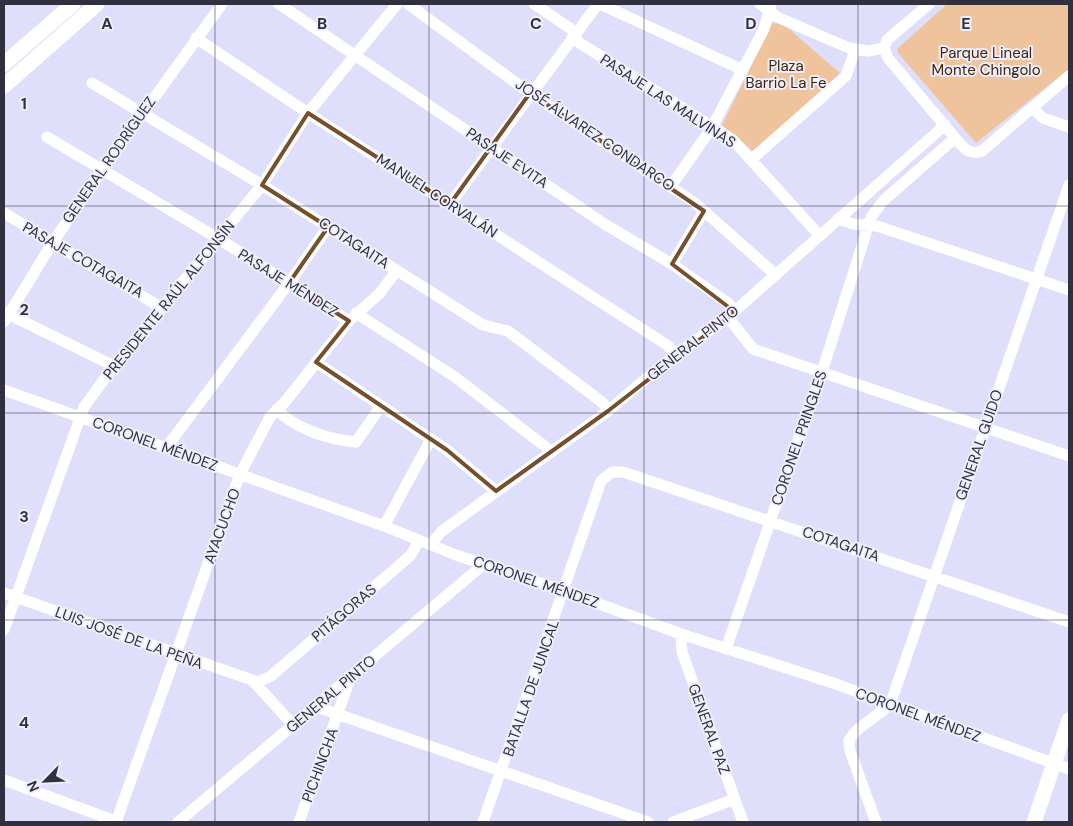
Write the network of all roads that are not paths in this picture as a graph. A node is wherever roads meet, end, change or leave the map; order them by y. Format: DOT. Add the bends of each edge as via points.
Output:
graph roads {
  1 [pos="71,4"];
  2 [pos="97,4"];
  3 [pos="222,4"];
  4 [pos="279,4"];
  5 [pos="397,4"];
  6 [pos="408,4"];
  7 [pos="534,4"];
  8 [pos="599,4"];
  9 [pos="929,4"];
  10 [pos="767,6"];
  11 [pos="574,36"];
  12 [pos="196,38"];
  13 [pos="884,48"];
  14 [pos="855,50"];
  15 [pos="356,55"];
  16 [pos="4,64"];
  17 [pos="743,70"];
  18 [pos="1069,76"];
  19 [pos="92,83"];
  20 [pos="4,86"];
  21 [pos="530,93"];
  22 [pos="1032,108"];
  23 [pos="141,113"];
  24 [pos="308,113"];
  25 [pos="945,125"];
  26 [pos="1069,126"];
  27 [pos="711,128"];
  28 [pos="47,137"];
  29 [pos="955,138"];
  30 [pos="491,148"];
  31 [pos="752,159"];
  32 [pos="102,170"];
  33 [pos="262,184"];
  34 [pos="1069,185"];
  35 [pos="672,186"];
  36 [pos="450,204"];
  37 [pos="704,211"];
  38 [pos="4,213"];
  39 [pos="838,220"];
  40 [pos="868,225"];
  41 [pos="328,226"];
  42 [pos="820,236"];
  43 [pos="219,239"];
  44 [pos="53,242"];
  45 [pos="672,264"];
  46 [pos="397,270"];
  47 [pos="776,274"];
  48 [pos="1035,278"];
  49 [pos="289,283"];
  50 [pos="1069,290"];
  51 [pos="162,308"];
  52 [pos="731,315"];
  53 [pos="5,316"];
  54 [pos="352,317"];
  55 [pos="677,355"];
  56 [pos="316,362"];
  57 [pos="114,366"];
  58 [pos="822,372"];
  59 [pos="4,390"];
  60 [pos="381,406"];
  61 [pos="277,409"];
  62 [pos="608,411"];
  63 [pos="79,417"];
  64 [pos="985,427"];
  65 [pos="431,439"];
  66 [pos="166,448"];
  67 [pos="551,451"];
  68 [pos="1069,456"];
  69 [pos="612,472"];
  70 [pos="240,474"];
  71 [pos="496,491"];
  72 [pos="771,520"];
  73 [pos="384,526"];
  74 [pos="424,542"];
  75 [pos="484,564"];
  76 [pos="934,577"];
  77 [pos="564,591"];
  78 [pos="4,593"];
  79 [pos="15,597"];
  80 [pos="1069,622"];
  81 [pos="4,630"];
  82 [pos="681,634"];
  83 [pos="726,649"];
  84 [pos="176,655"];
  85 [pos="350,679"];
  86 [pos="259,681"];
  87 [pos="890,705"];
  88 [pos="317,706"];
  89 [pos="339,714"];
  90 [pos="1069,720"];
  91 [pos="294,726"];
  92 [pos="1062,766"];
  93 [pos="502,771"];
  94 [pos="4,780"];
  95 [pos="735,799"];
  96 [pos="117,822"];
  97 [pos="178,822"];
  98 [pos="299,822"];
  99 [pos="483,822"];
  100 [pos="648,822"];
  101 [pos="673,822"];
  102 [pos="743,822"];
  103 [pos="876,822"];
  104 [pos="1034,822"];
  1 -- 16 [label="main road"];
  2 -- 20 [label="main road"];
  3 -- 12 [label="street, GENERAL RODRÍGUEZ"];
  4 -- 15 [label="street, PASAJE EVITA"];
  5 -- 15 [label="street, PRESIDENTE RAÚL ALFONSÍN"];
  6 -- 21 [label="street, JOSÉ ÁLVAREZ CONDARCO"];
  7 -- 11 [label="street, PASAJE LAS MALVINAS"];
  8 -- 11 [label="street"];
  8 -- 17 [label="street"];
  9 -- 13 [label="street" via="887,40"];
  10 -- 14 [label="street" via="777,18"];
  10 -- 17 [label="street" via="764,29"];
  11 -- 21 [label="street"];
  11 -- 27 [label="street, PASAJE LAS MALVINAS"];
  12 -- 23 [label="street, GENERAL RODRÍGUEZ"];
  12 -- 24 [label="street, MANUEL CORVALÁN"];
  13 -- 14 [label="street"];
  13 -- 25 [label="street" via="888,58"];
  14 -- 31 [label="street" via="846,76"];
  15 -- 24 [label="street, PRESIDENTE RAÚL ALFONSÍN"];
  15 -- 30 [label="street, PASAJE EVITA"];
  17 -- 27 [label="street"];
  18 -- 22 [label="street"];
  19 -- 23 [label="street, COTAGAITA"];
  21 -- 30 [label="street"];
  21 -- 35 [label="street, JOSÉ ÁLVAREZ CONDARCO"];
  22 -- 26 [label="street" via="1043,118"];
  22 -- 29 [label="street" via="982,151 969,152"];
  23 -- 32 [label="street, GENERAL RODRÍGUEZ"];
  23 -- 33 [label="street, COTAGAITA"];
  24 -- 33 [label="street, PRESIDENTE RAÚL ALFONSÍN"];
  24 -- 36 [label="street, MANUEL CORVALÁN"];
  25 -- 29 [label="street"];
  25 -- 39 [label="street, GENERAL PINTO"];
  27 -- 31 [label="street, PASAJE LAS MALVINAS" via="733,140"];
  27 -- 35 [label="street"];
  28 -- 32 [label="street, PASAJE MÉNDEZ"];
  29 -- 40 [label="street" via="877,207"];
  30 -- 36 [label="street"];
  30 -- 45 [label="street, PASAJE EVITA" via="606,225"];
  31 -- 42 [label="street, PASAJE LAS MALVINAS"];
  32 -- 43 [label="street, PASAJE MÉNDEZ"];
  32 -- 44 [label="street, GENERAL RODRÍGUEZ"];
  33 -- 41 [label="street, COTAGAITA"];
  33 -- 43 [label="street, PRESIDENTE RAÚL ALFONSÍN"];
  34 -- 48 [label="street, GENERAL GUIDO"];
  35 -- 37 [label="street, JOSÉ ÁLVAREZ CONDARCO"];
  36 -- 55 [label="street, MANUEL CORVALÁN" via="667,344"];
  37 -- 45 [label="street"];
  37 -- 47 [label="street, JOSÉ ÁLVAREZ CONDARCO"];
  38 -- 44 [label="street, PASAJE COTAGAITA"];
  39 -- 40 [label="street"];
  39 -- 42 [label="street, GENERAL PINTO"];
  40 -- 48 [label="street"];
  40 -- 58 [label="street, CORONEL PRINGLES"];
  41 -- 46 [label="street, COTAGAITA"];
  41 -- 49 [label="street"];
  42 -- 47 [label="street, GENERAL PINTO"];
  43 -- 49 [label="street, PASAJE MÉNDEZ"];
  43 -- 51 [label="street, PRESIDENTE RAÚL ALFONSÍN"];
  44 -- 51 [label="street, PASAJE COTAGAITA"];
  44 -- 53 [label="street, GENERAL RODRÍGUEZ"];
  45 -- 52 [label="street, PASAJE EVITA" via="728,303"];
  46 -- 54 [label="street, AYACUCHO" via="380,293"];
  46 -- 62 [label="street, COTAGAITA" via="483,325 508,331 603,403"];
  47 -- 52 [label="street, GENERAL PINTO"];
  48 -- 50 [label="street"];
  48 -- 64 [label="street, GENERAL GUIDO"];
  49 -- 54 [label="street, PASAJE MÉNDEZ"];
  49 -- 66 [label="street"];
  51 -- 57 [label="street, PRESIDENTE RAÚL ALFONSÍN"];
  52 -- 55 [label="street, GENERAL PINTO"];
  52 -- 58 [label="street, PASAJE EVITA" via="753,349"];
  53 -- 57 [label="street"];
  54 -- 56 [label="street, AYACUCHO"];
  54 -- 67 [label="street, PASAJE MÉNDEZ" via="455,377"];
  55 -- 62 [label="street, GENERAL PINTO"];
  56 -- 60 [label="street"];
  56 -- 61 [label="street, AYACUCHO"];
  57 -- 63 [label="street, PRESIDENTE RAÚL ALFONSÍN"];
  58 -- 64 [label="street"];
  58 -- 72 [label="street, CORONEL PRINGLES"];
  59 -- 63 [label="street, CORONEL MÉNDEZ"];
  60 -- 61 [label="street" via="356,442 330,439 287,419"];
  60 -- 65 [label="street"];
  61 -- 70 [label="street, AYACUCHO"];
  62 -- 67 [label="street, GENERAL PINTO"];
  63 -- 66 [label="street, CORONEL MÉNDEZ"];
  63 -- 79 [label="street, PRESIDENTE RAÚL ALFONSÍN"];
  64 -- 68 [label="street"];
  64 -- 76 [label="street, GENERAL GUIDO"];
  65 -- 71 [label="street"];
  65 -- 73 [label="street"];
  66 -- 70 [label="street, CORONEL MÉNDEZ"];
  67 -- 71 [label="street, GENERAL PINTO"];
  69 -- 72 [label="street, COTAGAITA" via="624,472"];
  69 -- 77 [label="street, BATALLA DE JUNCAL" via="601,481"];
  70 -- 73 [label="street, CORONEL MÉNDEZ"];
  70 -- 84 [label="street, AYACUCHO"];
  71 -- 74 [label="street, GENERAL PINTO"];
  72 -- 76 [label="street, COTAGAITA"];
  72 -- 83 [label="street, CORONEL PRINGLES"];
  73 -- 74 [label="street, CORONEL MÉNDEZ"];
  74 -- 75 [label="street, CORONEL MÉNDEZ"];
  74 -- 86 [label="street, PITÁGORAS"];
  75 -- 77 [label="street, CORONEL MÉNDEZ"];
  75 -- 85 [label="street, GENERAL PINTO"];
  76 -- 80 [label="street, COTAGAITA"];
  76 -- 87 [label="street, GENERAL GUIDO"];
  77 -- 82 [label="street, CORONEL MÉNDEZ"];
  77 -- 93 [label="street, BATALLA DE JUNCAL"];
  78 -- 79 [label="street, LUIS JOSÉ DE LA PEÑA"];
  79 -- 81 [label="street, PRESIDENTE RAÚL ALFONSÍN"];
  79 -- 84 [label="street, LUIS JOSÉ DE LA PEÑA"];
  82 -- 83 [label="street, CORONEL MÉNDEZ"];
  82 -- 95 [label="street, GENERAL PAZ" via="682,652"];
  83 -- 87 [label="street, CORONEL MÉNDEZ"];
  84 -- 86 [label="street, LUIS JOSÉ DE LA PEÑA"];
  84 -- 96 [label="street, AYACUCHO"];
  85 -- 88 [label="street, GENERAL PINTO"];
  85 -- 89 [label="street, PICHINCHA"];
  86 -- 91 [label="street, LUIS JOSÉ DE LA PEÑA"];
  87 -- 92 [label="street, CORONEL MÉNDEZ"];
  87 -- 103 [label="street" via="853,734 848,746"];
  88 -- 89 [label="street"];
  88 -- 91 [label="street, GENERAL PINTO"];
  89 -- 93 [label="street"];
  89 -- 98 [label="street, PICHINCHA"];
  90 -- 92 [label="main road"];
  91 -- 97 [label="street, GENERAL PINTO"];
  92 -- 104 [label="main road"];
  93 -- 99 [label="street, BATALLA DE JUNCAL"];
  93 -- 100 [label="street"];
  94 -- 96 [label="street"];
  95 -- 101 [label="street"];
  95 -- 102 [label="street, GENERAL PAZ"];
}
